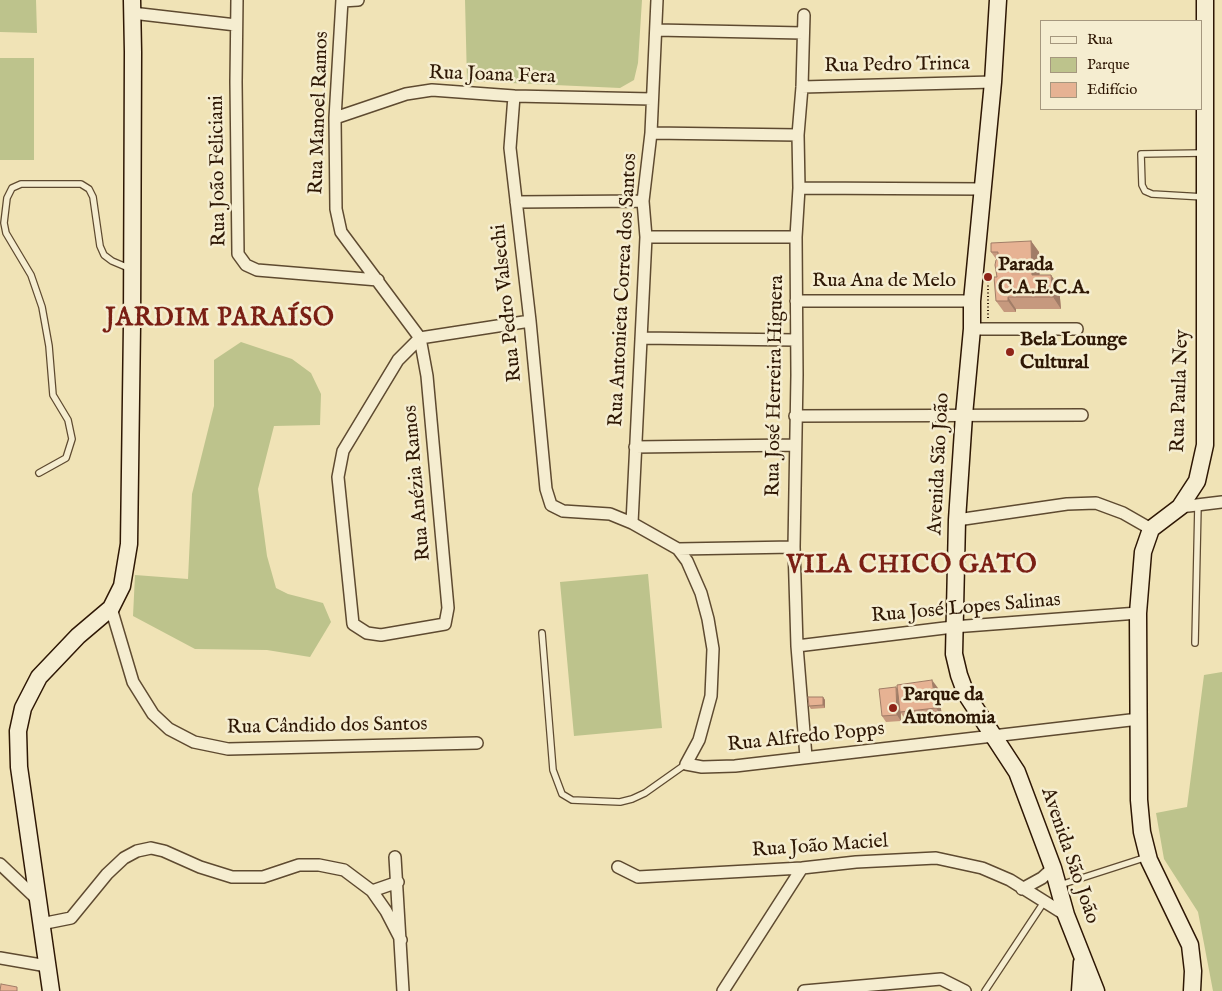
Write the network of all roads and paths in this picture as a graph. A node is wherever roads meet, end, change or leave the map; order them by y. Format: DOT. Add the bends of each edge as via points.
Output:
graph roads {
  1 [pos="238,0"];
  2 [pos="358,0"];
  3 [pos="657,0"];
  4 [pos="998,0"];
  5 [pos="1205,0"];
  6 [pos="342,1"];
  7 [pos="132,7"];
  8 [pos="804,15"];
  9 [pos="236,25"];
  10 [pos="656,30"];
  11 [pos="803,33"];
  12 [pos="993,82"];
  13 [pos="802,87"];
  14 [pos="514,96"];
  15 [pos="652,99"];
  16 [pos="335,118"];
  17 [pos="651,133"];
  18 [pos="798,135"];
  19 [pos="1205,153"];
  20 [pos="799,188"];
  21 [pos="982,189"];
  22 [pos="1204,197"];
  23 [pos="643,201"];
  24 [pos="516,202"];
  25 [pos="646,237"];
  26 [pos="796,237"];
  27 [pos="133,270"];
  28 [pos="378,280"];
  29 [pos="974,280"];
  30 [pos="796,301"];
  31 [pos="972,301"];
  32 [pos="530,321"];
  33 [pos="980,329"];
  34 [pos="1077,329"];
  35 [pos="420,338"];
  36 [pos="641,338"];
  37 [pos="796,340"];
  38 [pos="964,415"];
  39 [pos="1082,415"];
  40 [pos="795,416"];
  41 [pos="794,444"];
  42 [pos="636,447"];
  43 [pos="39,473"];
  44 [pos="1222,502"];
  45 [pos="1198,505"];
  46 [pos="1180,507"];
  47 [pos="957,520"];
  48 [pos="632,523"];
  49 [pos="1151,529"];
  50 [pos="794,547"];
  51 [pos="678,550"];
  52 [pos="111,608"];
  53 [pos="1138,613"];
  54 [pos="953,627"];
  55 [pos="542,633"];
  56 [pos="1195,643"];
  57 [pos="798,646"];
  58 [pos="1139,719"];
  59 [pos="995,736"];
  60 [pos="476,743"];
  61 [pos="806,757"];
  62 [pos="686,764"];
  63 [pos="1148,856"];
  64 [pos="396,857"];
  65 [pos="0,864"];
  66 [pos="618,867"];
  67 [pos="802,868"];
  68 [pos="1053,868"];
  69 [pos="398,882"];
  70 [pos="1058,886"];
  71 [pos="1022,889"];
  72 [pos="372,891"];
  73 [pos="38,900"];
  74 [pos="1044,902"];
  75 [pos="1066,915"];
  76 [pos="41,924"];
  77 [pos="401,940"];
  78 [pos="0,958"];
  79 [pos="1082,958"];
  80 [pos="47,966"];
  81 [pos="959,990"];
  82 [pos="1193,990"];
  83 [pos="51,991"];
  84 [pos="403,991"];
  85 [pos="723,991"];
  86 [pos="804,991"];
  87 [pos="985,991"];
  88 [pos="1080,991"];
  89 [pos="1096,991"];
  1 -- 9 [label="street, Rua João Feliciani"];
  2 -- 6 [label="street"];
  3 -- 10 [label="street, Rua Antonieta Correa dos Santos"];
  4 -- 12 [label="main road, Avenida São João"];
  5 -- 19 [label="main road, Rua Paula Ney"];
  6 -- 16 [label="street, Rua Manoel Ramos"];
  7 -- 9 [label="street"];
  7 -- 27 [label="main road"];
  8 -- 11 [label="street, Rua José Herreira Higuera"];
  9 -- 28 [label="street, Rua João Feliciani" via="238,254 246,265 258,270"];
  10 -- 11 [label="street"];
  10 -- 15 [label="street, Rua Antonieta Correa dos Santos"];
  11 -- 13 [label="street, Rua José Herreira Higuera"];
  12 -- 13 [label="street, Rua Pedro Trinca"];
  12 -- 21 [label="main road, Avenida São João"];
  13 -- 18 [label="street, Rua José Herreira Higuera"];
  14 -- 15 [label="street, Rua Joana Fera"];
  14 -- 16 [label="street, Rua Joana Fera" via="432,90 406,94"];
  14 -- 24 [label="street, Rua Pedro Valsechi" via="510,148"];
  15 -- 17 [label="street, Rua Antonieta Correa dos Santos"];
  16 -- 28 [label="street, Rua Manoel Ramos" via="336,210 341,232"];
  17 -- 18 [label="street"];
  17 -- 23 [label="street, Rua Antonieta Correa dos Santos"];
  18 -- 20 [label="street, Rua José Herreira Higuera"];
  19 -- 22 [label="main road, Rua Paula Ney"];
  19 -- 22 [label="lane" via="1141,154 1145,191"];
  20 -- 21 [label="street"];
  20 -- 26 [label="street, Rua José Herreira Higuera"];
  21 -- 29 [label="main road, Avenida São João"];
  22 -- 46 [label="main road, Rua Paula Ney" via="1205,445 1197,481"];
  23 -- 24 [label="street"];
  23 -- 25 [label="street, Rua Antonieta Correa dos Santos"];
  24 -- 32 [label="street, Rua Pedro Valsechi"];
  25 -- 26 [label="street"];
  25 -- 36 [label="street, Rua Antonieta Correa dos Santos"];
  26 -- 30 [label="street, Rua José Herreira Higuera"];
  27 -- 43 [label="lane" via="104,254 89,189 81,184 21,184 12,188 7,198 6,233 31,275 42,308 53,395 68,420 72,439 66,458"];
  27 -- 52 [label="main road" via="129,544 122,586"];
  28 -- 35 [label="street, Rua Manoel Ramos"];
  29 -- 31 [label="main road, Avenida São João"];
  29 -- 33 [label="path" via="989,282"];
  30 -- 31 [label="street, Rua Ana de Melo"];
  30 -- 37 [label="street, Rua José Herreira Higuera"];
  31 -- 33 [label="main road, Avenida São João"];
  32 -- 35 [label="street"];
  32 -- 48 [label="street, Rua Pedro Valsechi" via="546,489 551,505 563,511 610,514"];
  33 -- 34 [label="street"];
  33 -- 38 [label="main road, Avenida São João"];
  35 -- 35 [label="street, Rua Anézia Ramos" via="427,376 448,608 445,624 381,635 367,633 353,624 338,477 343,451 398,360"];
  36 -- 37 [label="street"];
  36 -- 42 [label="street, Rua Antonieta Correa dos Santos"];
  37 -- 40 [label="street, Rua José Herreira Higuera"];
  38 -- 39 [label="street"];
  38 -- 40 [label="street"];
  38 -- 47 [label="main road, Avenida São João"];
  40 -- 41 [label="street, Rua José Herreira Higuera"];
  41 -- 42 [label="street"];
  41 -- 50 [label="street, Rua José Herreira Higuera"];
  42 -- 48 [label="street, Rua Antonieta Correa dos Santos"];
  44 -- 45 [label="street"];
  45 -- 46 [label="street"];
  45 -- 56 [label="lane"];
  46 -- 49 [label="main road, Rua Paula Ney"];
  47 -- 49 [label="street" via="1067,504 1096,503"];
  47 -- 54 [label="main road, Avenida São João"];
  48 -- 51 [label="street"];
  49 -- 53 [label="main road" via="1143,552"];
  50 -- 51 [label="street"];
  50 -- 57 [label="street, Rua José Herreira Higuera"];
  51 -- 62 [label="street" via="687,561 701,593 713,649 710,696 699,740"];
  52 -- 60 [label="street, Rua Cândido dos Santos" via="133,682 163,724 194,742 228,749"];
  52 -- 73 [label="main road" via="78,636 40,677 24,708 18,731 19,767"];
  53 -- 54 [label="street, Rua José Lopes Salinas"];
  53 -- 58 [label="main road"];
  54 -- 57 [label="street, Rua José Lopes Salinas"];
  54 -- 59 [label="main road, Avenida São João" via="954,654 966,694"];
  55 -- 62 [label="lane" via="553,770 562,794 572,800 620,802 644,793"];
  57 -- 61 [label="street, Rua José Herreira Higuera"];
  58 -- 59 [label="street, Rua Alfredo Popps"];
  58 -- 63 [label="main road" via="1139,800"];
  59 -- 61 [label="street, Rua Alfredo Popps"];
  59 -- 68 [label="main road, Avenida São João" via="1017,772"];
  61 -- 62 [label="street, Rua Alfredo Popps" via="735,766"];
  63 -- 70 [label="lane"];
  63 -- 82 [label="main road" via="1190,945"];
  64 -- 69 [label="street"];
  65 -- 73 [label="street"];
  66 -- 67 [label="street, Rua João Maciel" via="638,877"];
  67 -- 71 [label="street, Rua João Maciel" via="936,858 982,868"];
  67 -- 85 [label="street"];
  68 -- 70 [label="main road, Avenida São João"];
  68 -- 71 [label="street"];
  69 -- 72 [label="street"];
  69 -- 77 [label="street"];
  70 -- 75 [label="main road, Avenida São João"];
  71 -- 74 [label="street, Rua João Maciel"];
  72 -- 76 [label="street" via="344,870 319,864 299,865 263,877 232,877 151,848 124,858 71,918"];
  72 -- 77 [label="street"];
  73 -- 76 [label="main road"];
  74 -- 75 [label="street, Rua João Maciel"];
  74 -- 87 [label="lane"];
  75 -- 79 [label="main road, Avenida São João"];
  76 -- 80 [label="main road"];
  77 -- 84 [label="street"];
  78 -- 80 [label="street"];
  79 -- 88 [label="main road"];
  79 -- 89 [label="main road, Avenida São João"];
  80 -- 83 [label="main road"];
  81 -- 86 [label="street" via="941,979"];
}
